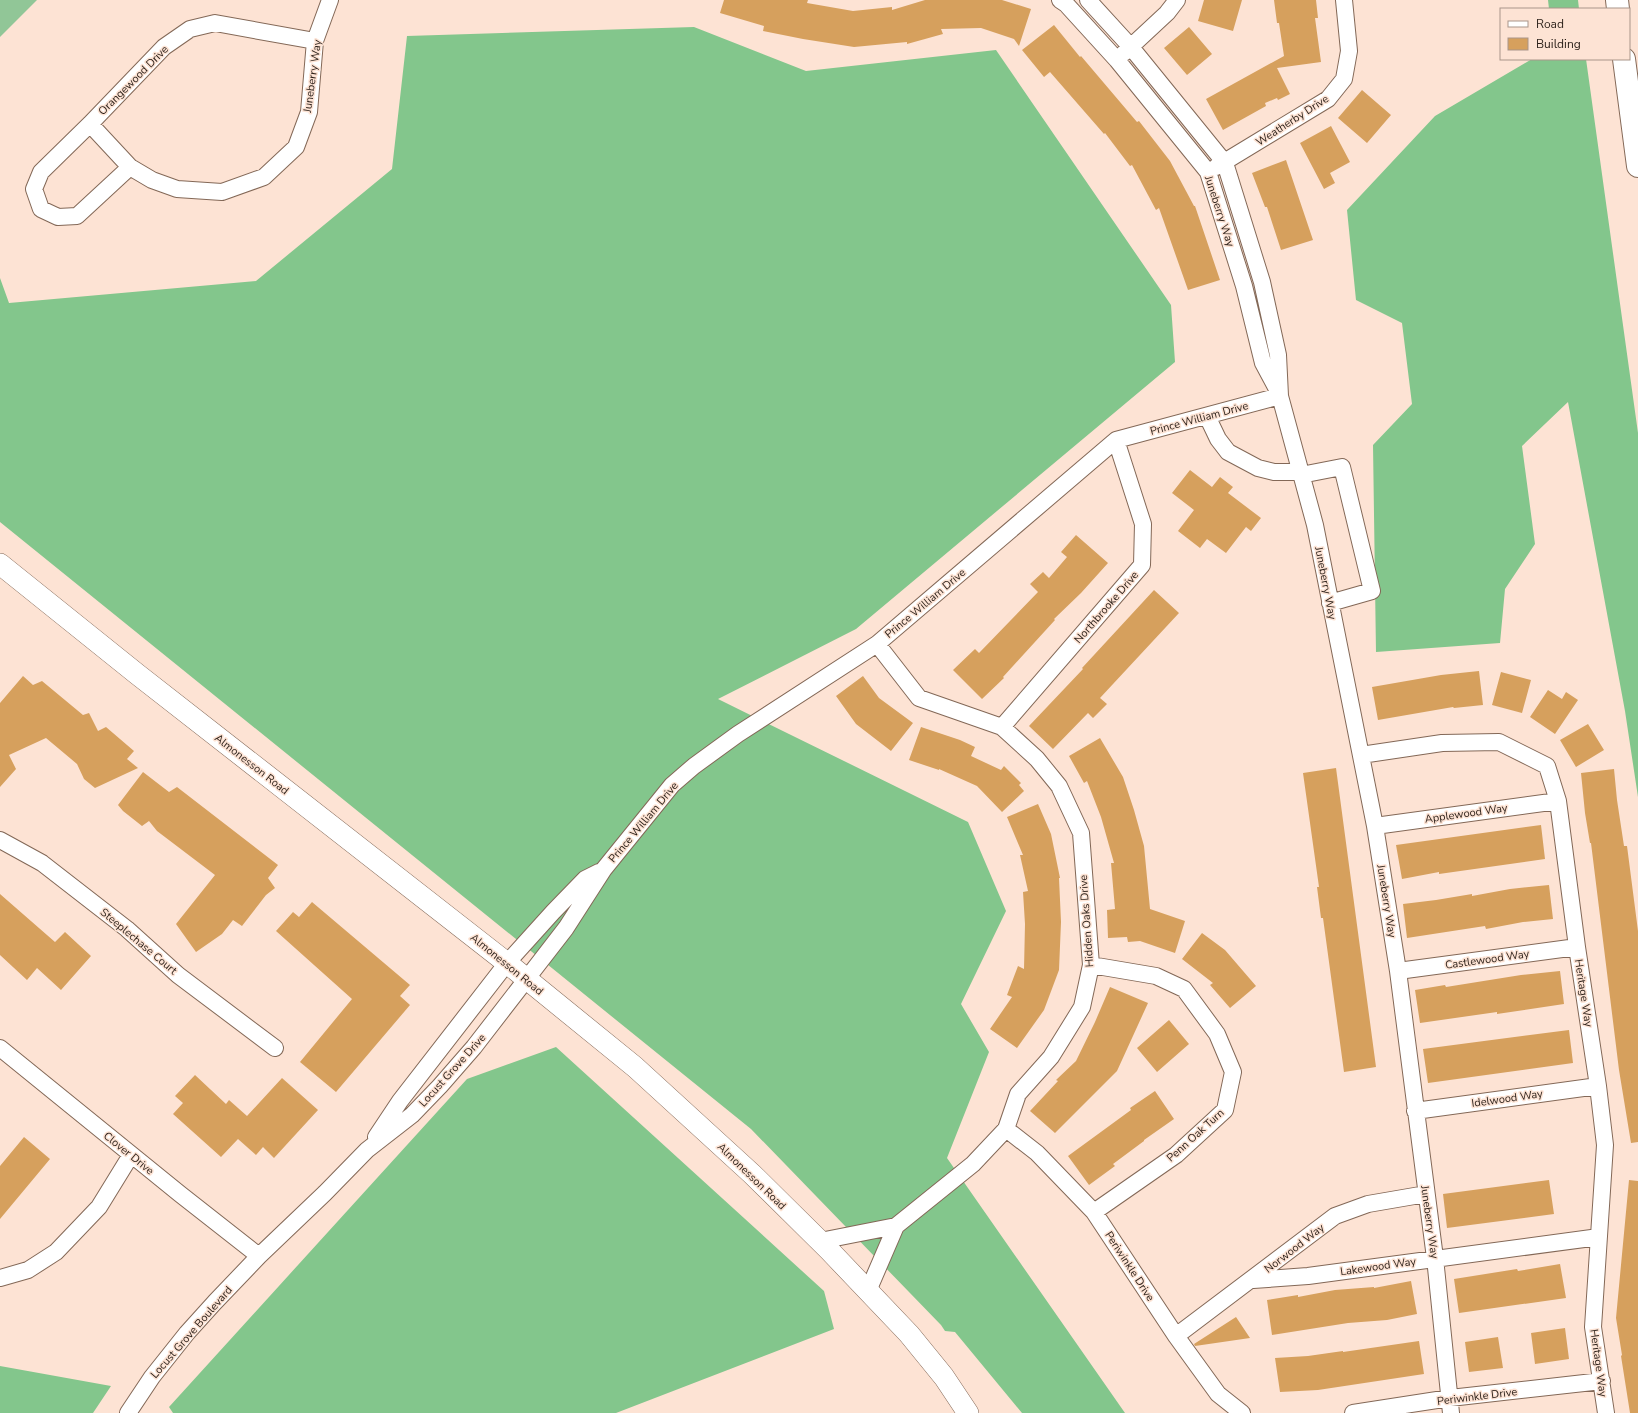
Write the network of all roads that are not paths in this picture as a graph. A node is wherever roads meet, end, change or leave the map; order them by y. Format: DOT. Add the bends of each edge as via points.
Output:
graph roads {
  1 [pos="330,0"];
  2 [pos="1088,0"];
  3 [pos="1177,0"];
  4 [pos="1344,0"];
  5 [pos="1065,1"];
  6 [pos="315,41"];
  7 [pos="1130,46"];
  8 [pos="1117,60"];
  9 [pos="1624,60"];
  10 [pos="90,124"];
  11 [pos="1225,163"];
  12 [pos="1638,166"];
  13 [pos="130,167"];
  14 [pos="1208,172"];
  15 [pos="1262,282"];
  16 [pos="1244,286"];
  17 [pos="1280,396"];
  18 [pos="1207,416"];
  19 [pos="1116,440"];
  20 [pos="1301,473"];
  21 [pos="0,564"];
  22 [pos="1330,603"];
  23 [pos="877,644"];
  24 [pos="1002,727"];
  25 [pos="1361,755"];
  26 [pos="1558,800"];
  27 [pos="1375,826"];
  28 [pos="0,840"];
  29 [pos="604,869"];
  30 [pos="1577,947"];
  31 [pos="508,963"];
  32 [pos="1091,965"];
  33 [pos="1398,971"];
  34 [pos="527,980"];
  35 [pos="0,1048"];
  36 [pos="275,1048"];
  37 [pos="1598,1086"];
  38 [pos="1415,1111"];
  39 [pos="1006,1129"];
  40 [pos="367,1150"];
  41 [pos="131,1154"];
  42 [pos="1426,1194"];
  43 [pos="1094,1212"];
  44 [pos="896,1226"];
  45 [pos="1598,1237"];
  46 [pos="820,1241"];
  47 [pos="259,1256"];
  48 [pos="1435,1258"];
  49 [pos="0,1278"];
  50 [pos="1253,1280"];
  51 [pos="868,1291"];
  52 [pos="1176,1336"];
  53 [pos="1602,1381"];
  54 [pos="1451,1406"];
  55 [pos="128,1413"];
  56 [pos="968,1413"];
  57 [pos="1242,1413"];
  58 [pos="1353,1413"];
  59 [pos="1606,1413"];
  1 -- 6 [label="street, Juneberry Way"];
  2 -- 7 [label="street, Juneberry Way"];
  3 -- 7 [label="street" via="1167,13"];
  4 -- 11 [label="street, Weatherby Drive" via="1349,51 1344,79 1328,99"];
  5 -- 8 [label="street, Juneberry Way"];
  6 -- 10 [label="street, Orangewood Drive" via="215,23 190,29 164,47"];
  6 -- 13 [label="street, Juneberry Way" via="309,112 296,147 264,177 222,192 177,189 152,180"];
  7 -- 8 [label="street"];
  7 -- 11 [label="street, Juneberry Way"];
  8 -- 14 [label="street, Juneberry Way"];
  9 -- 12 [label="highway"];
  10 -- 13 [label="street, Juneberry Way"];
  10 -- 13 [label="street, Orangewood Drive" via="41,172 34,189 41,209 58,217 77,216"];
  11 -- 14 [label="street, Weatherby Drive"];
  11 -- 15 [label="street, Juneberry Way"];
  14 -- 16 [label="street, Juneberry Way"];
  15 -- 16 [label="street"];
  15 -- 17 [label="street, Juneberry Way" via="1278,355"];
  16 -- 17 [label="street, Juneberry Way" via="1262,362"];
  17 -- 18 [label="street, Prince William Drive"];
  17 -- 20 [label="street, Juneberry Way"];
  18 -- 19 [label="street, Prince William Drive"];
  18 -- 20 [label="street" via="1218,439 1228,452 1258,468 1274,472"];
  19 -- 23 [label="street, Prince William Drive"];
  19 -- 24 [label="street, Northbrooke Drive" via="1143,524 1142,565"];
  20 -- 22 [label="street, Juneberry Way" via="1315,525"];
  20 -- 22 [label="street" via="1342,467 1372,591"];
  21 -- 31 [label="main road, Almonesson Road" via="143,679"];
  22 -- 25 [label="street, Juneberry Way"];
  23 -- 24 [label="street, Hidden Oaks Drive" via="919,698"];
  23 -- 29 [label="street, Prince William Drive" via="738,734 694,766 672,785"];
  24 -- 32 [label="street, Hidden Oaks Drive" via="1037,759 1059,786 1081,833"];
  25 -- 26 [label="street, Heritage Way" via="1442,743 1499,742 1547,766"];
  25 -- 27 [label="street, Juneberry Way"];
  26 -- 27 [label="street, Applewood Way"];
  26 -- 30 [label="street, Heritage Way"];
  27 -- 33 [label="street, Juneberry Way"];
  28 -- 36 [label="street, Steeplechase Court" via="42,864 127,929 178,975"];
  29 -- 31 [label="street, Prince William Drive" via="585,879 552,912"];
  29 -- 34 [label="street, Prince William Drive" via="566,928"];
  30 -- 33 [label="street, Castlewood Way"];
  30 -- 37 [label="street, Heritage Way"];
  31 -- 34 [label="main road, Almonesson Road"];
  31 -- 40 [label="street, Locust Grove Drive" via="400,1101"];
  32 -- 39 [label="street, Hidden Oaks Drive" via="1082,1007 1051,1057 1018,1094"];
  32 -- 43 [label="street, Penn Oak Turn" via="1156,976 1184,989 1217,1034 1232,1072 1225,1110 1176,1154"];
  33 -- 38 [label="street, Juneberry Way"];
  34 -- 40 [label="street, Locust Grove Drive" via="440,1086 412,1115"];
  34 -- 46 [label="main road, Almonesson Road" via="635,1067 752,1174"];
  35 -- 41 [label="street, Clover Drive"];
  37 -- 38 [label="street, Idelwood Way"];
  37 -- 45 [label="street, Heritage Way" via="1605,1145"];
  38 -- 42 [label="street, Juneberry Way"];
  39 -- 43 [label="street, Periwinkle Drive" via="1037,1153"];
  39 -- 44 [label="street, Hidden Oaks Drive" via="973,1164"];
  40 -- 47 [label="street, Locust Grove Drive"];
  41 -- 47 [label="street, Clover Drive"];
  41 -- 49 [label="street" via="99,1207 56,1252 28,1270"];
  42 -- 48 [label="street, Juneberry Way"];
  42 -- 50 [label="street, Norwood Way" via="1368,1204 1335,1216"];
  43 -- 52 [label="street, Periwinkle Drive"];
  44 -- 46 [label="street, Hidden Oaks Drive"];
  44 -- 51 [label="street, Hidden Oaks Drive"];
  45 -- 48 [label="street, Lakewood Way"];
  45 -- 53 [label="street, Heritage Way" via="1593,1326"];
  46 -- 51 [label="main road, Almonesson Road"];
  47 -- 55 [label="street, Locust Grove Boulevard" via="187,1333 152,1377"];
  48 -- 50 [label="street, Lakewood Way" via="1308,1276"];
  48 -- 54 [label="street, Juneberry Way"];
  50 -- 52 [label="street, Norwood Way"];
  51 -- 56 [label="main road, Almonesson Road" via="909,1334 944,1377"];
  52 -- 57 [label="street, Periwinkle Drive" via="1218,1394"];
  53 -- 54 [label="street, Periwinkle Drive"];
  53 -- 59 [label="street, Heritage Way"];
  54 -- 58 [label="street, Periwinkle Drive"];
}
